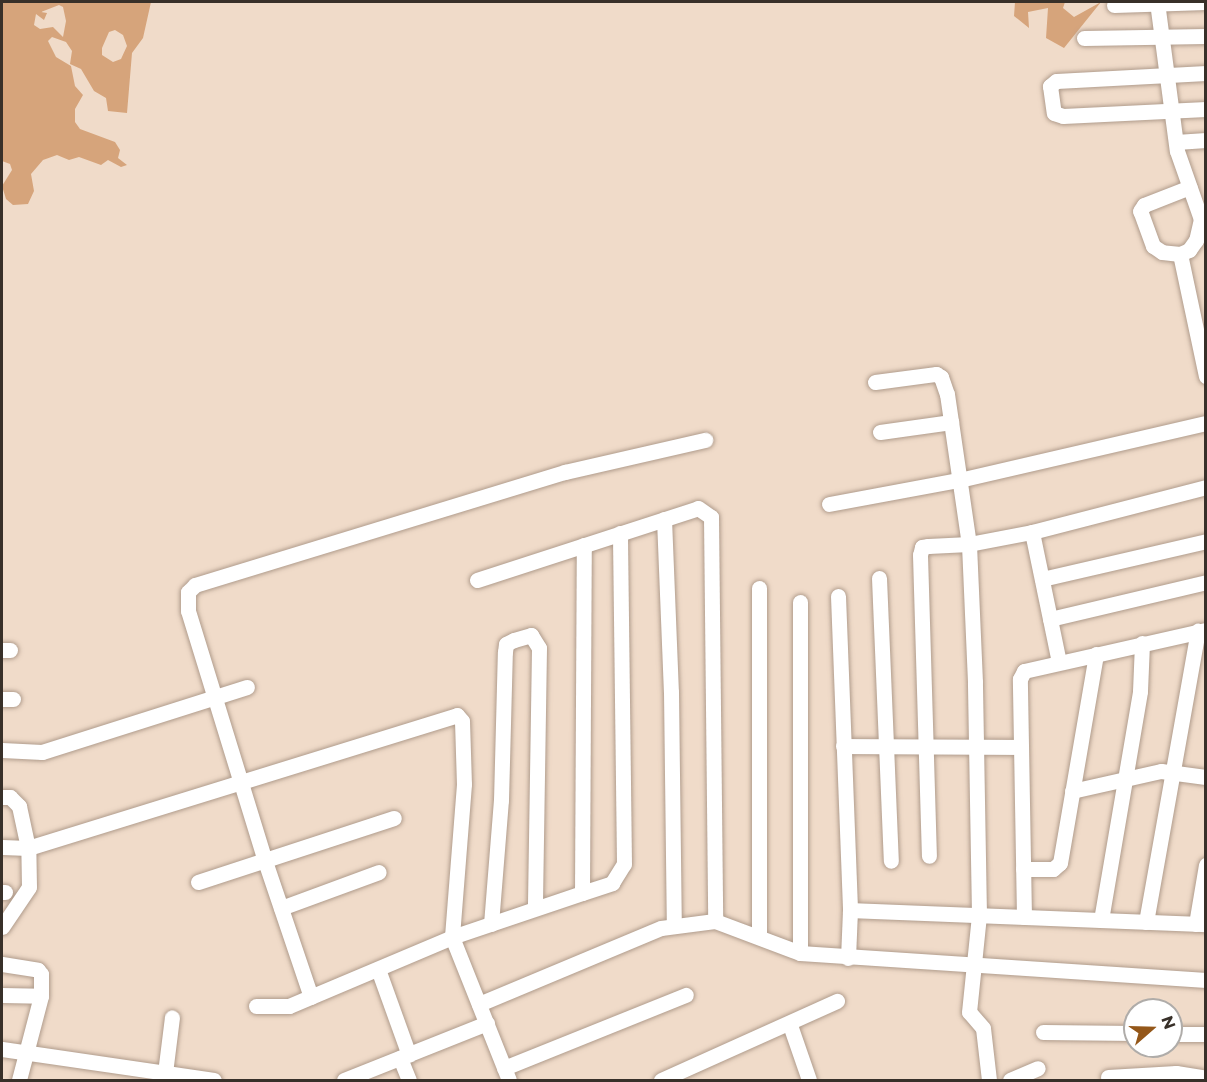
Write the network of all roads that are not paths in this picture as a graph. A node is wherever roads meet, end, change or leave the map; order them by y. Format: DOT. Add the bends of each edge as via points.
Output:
graph roads {
  1 [pos="1157,2"];
  2 [pos="1206,2"];
  3 [pos="1114,5"];
  4 [pos="1206,36"];
  5 [pos="1084,38"];
  6 [pos="1161,38"];
  7 [pos="1206,73"];
  8 [pos="1166,74"];
  9 [pos="1206,109"];
  10 [pos="1171,110"];
  11 [pos="1206,140"];
  12 [pos="1176,142"];
  13 [pos="1196,190"];
  14 [pos="1203,218"];
  15 [pos="1206,250"];
  16 [pos="1185,252"];
  17 [pos="1206,296"];
  18 [pos="1189,298"];
  19 [pos="1202,343"];
  20 [pos="1206,376"];
  21 [pos="874,382"];
  22 [pos="951,422"];
  23 [pos="1206,423"];
  24 [pos="880,432"];
  25 [pos="705,440"];
  26 [pos="959,480"];
  27 [pos="1206,487"];
  28 [pos="829,504"];
  29 [pos="664,519"];
  30 [pos="1032,532"];
  31 [pos="620,533"];
  32 [pos="1206,540"];
  33 [pos="969,544"];
  34 [pos="584,545"];
  35 [pos="879,578"];
  36 [pos="1042,579"];
  37 [pos="477,580"];
  38 [pos="1206,582"];
  39 [pos="759,588"];
  40 [pos="838,596"];
  41 [pos="800,602"];
  42 [pos="1050,619"];
  43 [pos="1202,631"];
  44 [pos="1142,643"];
  45 [pos="1096,654"];
  46 [pos="1059,662"];
  47 [pos="247,687"];
  48 [pos="215,697"];
  49 [pos="887,745"];
  50 [pos="843,746"];
  51 [pos="927,746"];
  52 [pos="976,746"];
  53 [pos="1021,747"];
  54 [pos="2,750"];
  55 [pos="1171,770"];
  56 [pos="1206,777"];
  57 [pos="1125,778"];
  58 [pos="243,784"];
  59 [pos="1072,791"];
  60 [pos="2,797"];
  61 [pos="394,818"];
  62 [pos="2,847"];
  63 [pos="28,848"];
  64 [pos="929,856"];
  65 [pos="265,861"];
  66 [pos="891,861"];
  67 [pos="1206,865"];
  68 [pos="1023,869"];
  69 [pos="379,872"];
  70 [pos="198,882"];
  71 [pos="582,893"];
  72 [pos="281,908"];
  73 [pos="535,908"];
  74 [pos="850,910"];
  75 [pos="979,915"];
  76 [pos="1023,917"];
  77 [pos="1101,920"];
  78 [pos="715,921"];
  79 [pos="1146,922"];
  80 [pos="492,924"];
  81 [pos="674,924"];
  82 [pos="1201,924"];
  83 [pos="2,927"];
  84 [pos="452,937"];
  85 [pos="759,937"];
  86 [pos="800,953"];
  87 [pos="848,958"];
  88 [pos="974,963"];
  89 [pos="2,964"];
  90 [pos="378,969"];
  91 [pos="1206,980"];
  92 [pos="2,995"];
  93 [pos="686,995"];
  94 [pos="41,996"];
  95 [pos="311,997"];
  96 [pos="837,1002"];
  97 [pos="479,1004"];
  98 [pos="256,1006"];
  99 [pos="172,1017"];
  100 [pos="487,1023"];
  101 [pos="790,1025"];
  102 [pos="1043,1032"];
  103 [pos="1123,1034"];
  104 [pos="1183,1034"];
  105 [pos="1206,1034"];
  106 [pos="2,1049"];
  107 [pos="24,1052"];
  108 [pos="404,1056"];
  109 [pos="1038,1068"];
  110 [pos="165,1073"];
  111 [pos="507,1074"];
  112 [pos="1108,1077"];
  113 [pos="1206,1078"];
  114 [pos="19,1080"];
  115 [pos="214,1080"];
  116 [pos="344,1080"];
  117 [pos="409,1080"];
  118 [pos="660,1080"];
  119 [pos="809,1080"];
  120 [pos="989,1080"];
  121 [pos="1010,1080"];
  1 -- 2 [label="street"];
  1 -- 3 [label="street"];
  1 -- 6 [label="street"];
  4 -- 6 [label="street"];
  5 -- 6 [label="street"];
  6 -- 8 [label="street"];
  7 -- 8 [label="street"];
  8 -- 10 [label="street"];
  8 -- 10 [label="street" via="1056,81 1050,86 1054,112 1063,116"];
  9 -- 10 [label="street"];
  10 -- 12 [label="street"];
  11 -- 12 [label="street"];
  12 -- 13 [label="street"];
  13 -- 14 [label="street"];
  13 -- 16 [label="street" via="1144,205 1140,211 1154,246 1162,252"];
  14 -- 16 [label="street"];
  15 -- 16 [label="street"];
  16 -- 18 [label="street"];
  17 -- 18 [label="street"];
  18 -- 19 [label="street"];
  19 -- 20 [label="street"];
  21 -- 22 [label="street" via="936,374 948,394"];
  22 -- 24 [label="street"];
  22 -- 26 [label="street"];
  23 -- 26 [label="street"];
  25 -- 48 [label="street" via="565,472 195,585 186,600"];
  26 -- 28 [label="street"];
  26 -- 33 [label="street"];
  27 -- 30 [label="street"];
  29 -- 31 [label="street"];
  29 -- 78 [label="street" via="698,508 706,511 714,528"];
  29 -- 81 [label="street"];
  30 -- 33 [label="street"];
  30 -- 36 [label="street"];
  31 -- 34 [label="street"];
  31 -- 71 [label="street" via="624,864 612,883"];
  32 -- 36 [label="street"];
  33 -- 51 [label="street" via="922,547 920,555"];
  33 -- 52 [label="street"];
  34 -- 37 [label="street"];
  34 -- 71 [label="street"];
  35 -- 49 [label="street"];
  36 -- 42 [label="street"];
  38 -- 42 [label="street"];
  39 -- 85 [label="street"];
  40 -- 50 [label="street"];
  41 -- 86 [label="street"];
  42 -- 46 [label="street"];
  43 -- 44 [label="street"];
  43 -- 55 [label="street"];
  44 -- 45 [label="street"];
  44 -- 57 [label="street" via="1140,691"];
  45 -- 46 [label="street"];
  45 -- 59 [label="street"];
  46 -- 53 [label="street" via="1024,671 1020,679"];
  47 -- 48 [label="street"];
  48 -- 54 [label="street" via="42,752"];
  48 -- 58 [label="street"];
  49 -- 50 [label="street"];
  49 -- 51 [label="street"];
  49 -- 66 [label="street"];
  50 -- 74 [label="street"];
  51 -- 52 [label="street"];
  51 -- 64 [label="street"];
  52 -- 53 [label="street"];
  52 -- 75 [label="street"];
  53 -- 68 [label="street"];
  55 -- 56 [label="street"];
  55 -- 57 [label="street"];
  55 -- 79 [label="street"];
  57 -- 59 [label="street"];
  57 -- 77 [label="street"];
  58 -- 63 [label="street"];
  58 -- 65 [label="street"];
  58 -- 84 [label="street" via="450,716 460,717 463,812"];
  59 -- 68 [label="street" via="1058,867"];
  60 -- 63 [label="street" via="10,797 19,806"];
  61 -- 65 [label="street"];
  62 -- 63 [label="street"];
  63 -- 83 [label="street" via="29,887"];
  65 -- 70 [label="street"];
  65 -- 72 [label="street"];
  67 -- 82 [label="street"];
  68 -- 76 [label="street"];
  69 -- 72 [label="street"];
  71 -- 73 [label="street"];
  72 -- 95 [label="street"];
  73 -- 80 [label="street"];
  73 -- 80 [label="street" via="539,648 531,635 506,644"];
  74 -- 75 [label="street"];
  74 -- 87 [label="street"];
  75 -- 76 [label="street"];
  75 -- 88 [label="street"];
  76 -- 77 [label="street"];
  77 -- 79 [label="street"];
  78 -- 81 [label="street"];
  78 -- 85 [label="street"];
  79 -- 82 [label="street"];
  80 -- 84 [label="street"];
  81 -- 97 [label="street"];
  84 -- 90 [label="street"];
  84 -- 97 [label="street"];
  85 -- 86 [label="street"];
  86 -- 87 [label="street"];
  87 -- 88 [label="street"];
  88 -- 91 [label="street"];
  88 -- 120 [label="street" via="969,1012 983,1028"];
  89 -- 94 [label="street" via="38,970"];
  90 -- 95 [label="street"];
  90 -- 108 [label="street"];
  92 -- 94 [label="street"];
  93 -- 111 [label="street"];
  94 -- 107 [label="street"];
  95 -- 98 [label="street" via="277,1009"];
  96 -- 101 [label="street"];
  97 -- 100 [label="street"];
  99 -- 110 [label="street"];
  100 -- 108 [label="street"];
  100 -- 111 [label="street"];
  101 -- 118 [label="street"];
  101 -- 119 [label="street"];
  102 -- 103 [label="street"];
  104 -- 105 [label="street"];
  106 -- 107 [label="street"];
  107 -- 110 [label="street"];
  107 -- 114 [label="street"];
  108 -- 116 [label="street"];
  108 -- 117 [label="street"];
  109 -- 121 [label="street"];
  110 -- 115 [label="street"];
  112 -- 113 [label="street" via="1176,1073"];
}
